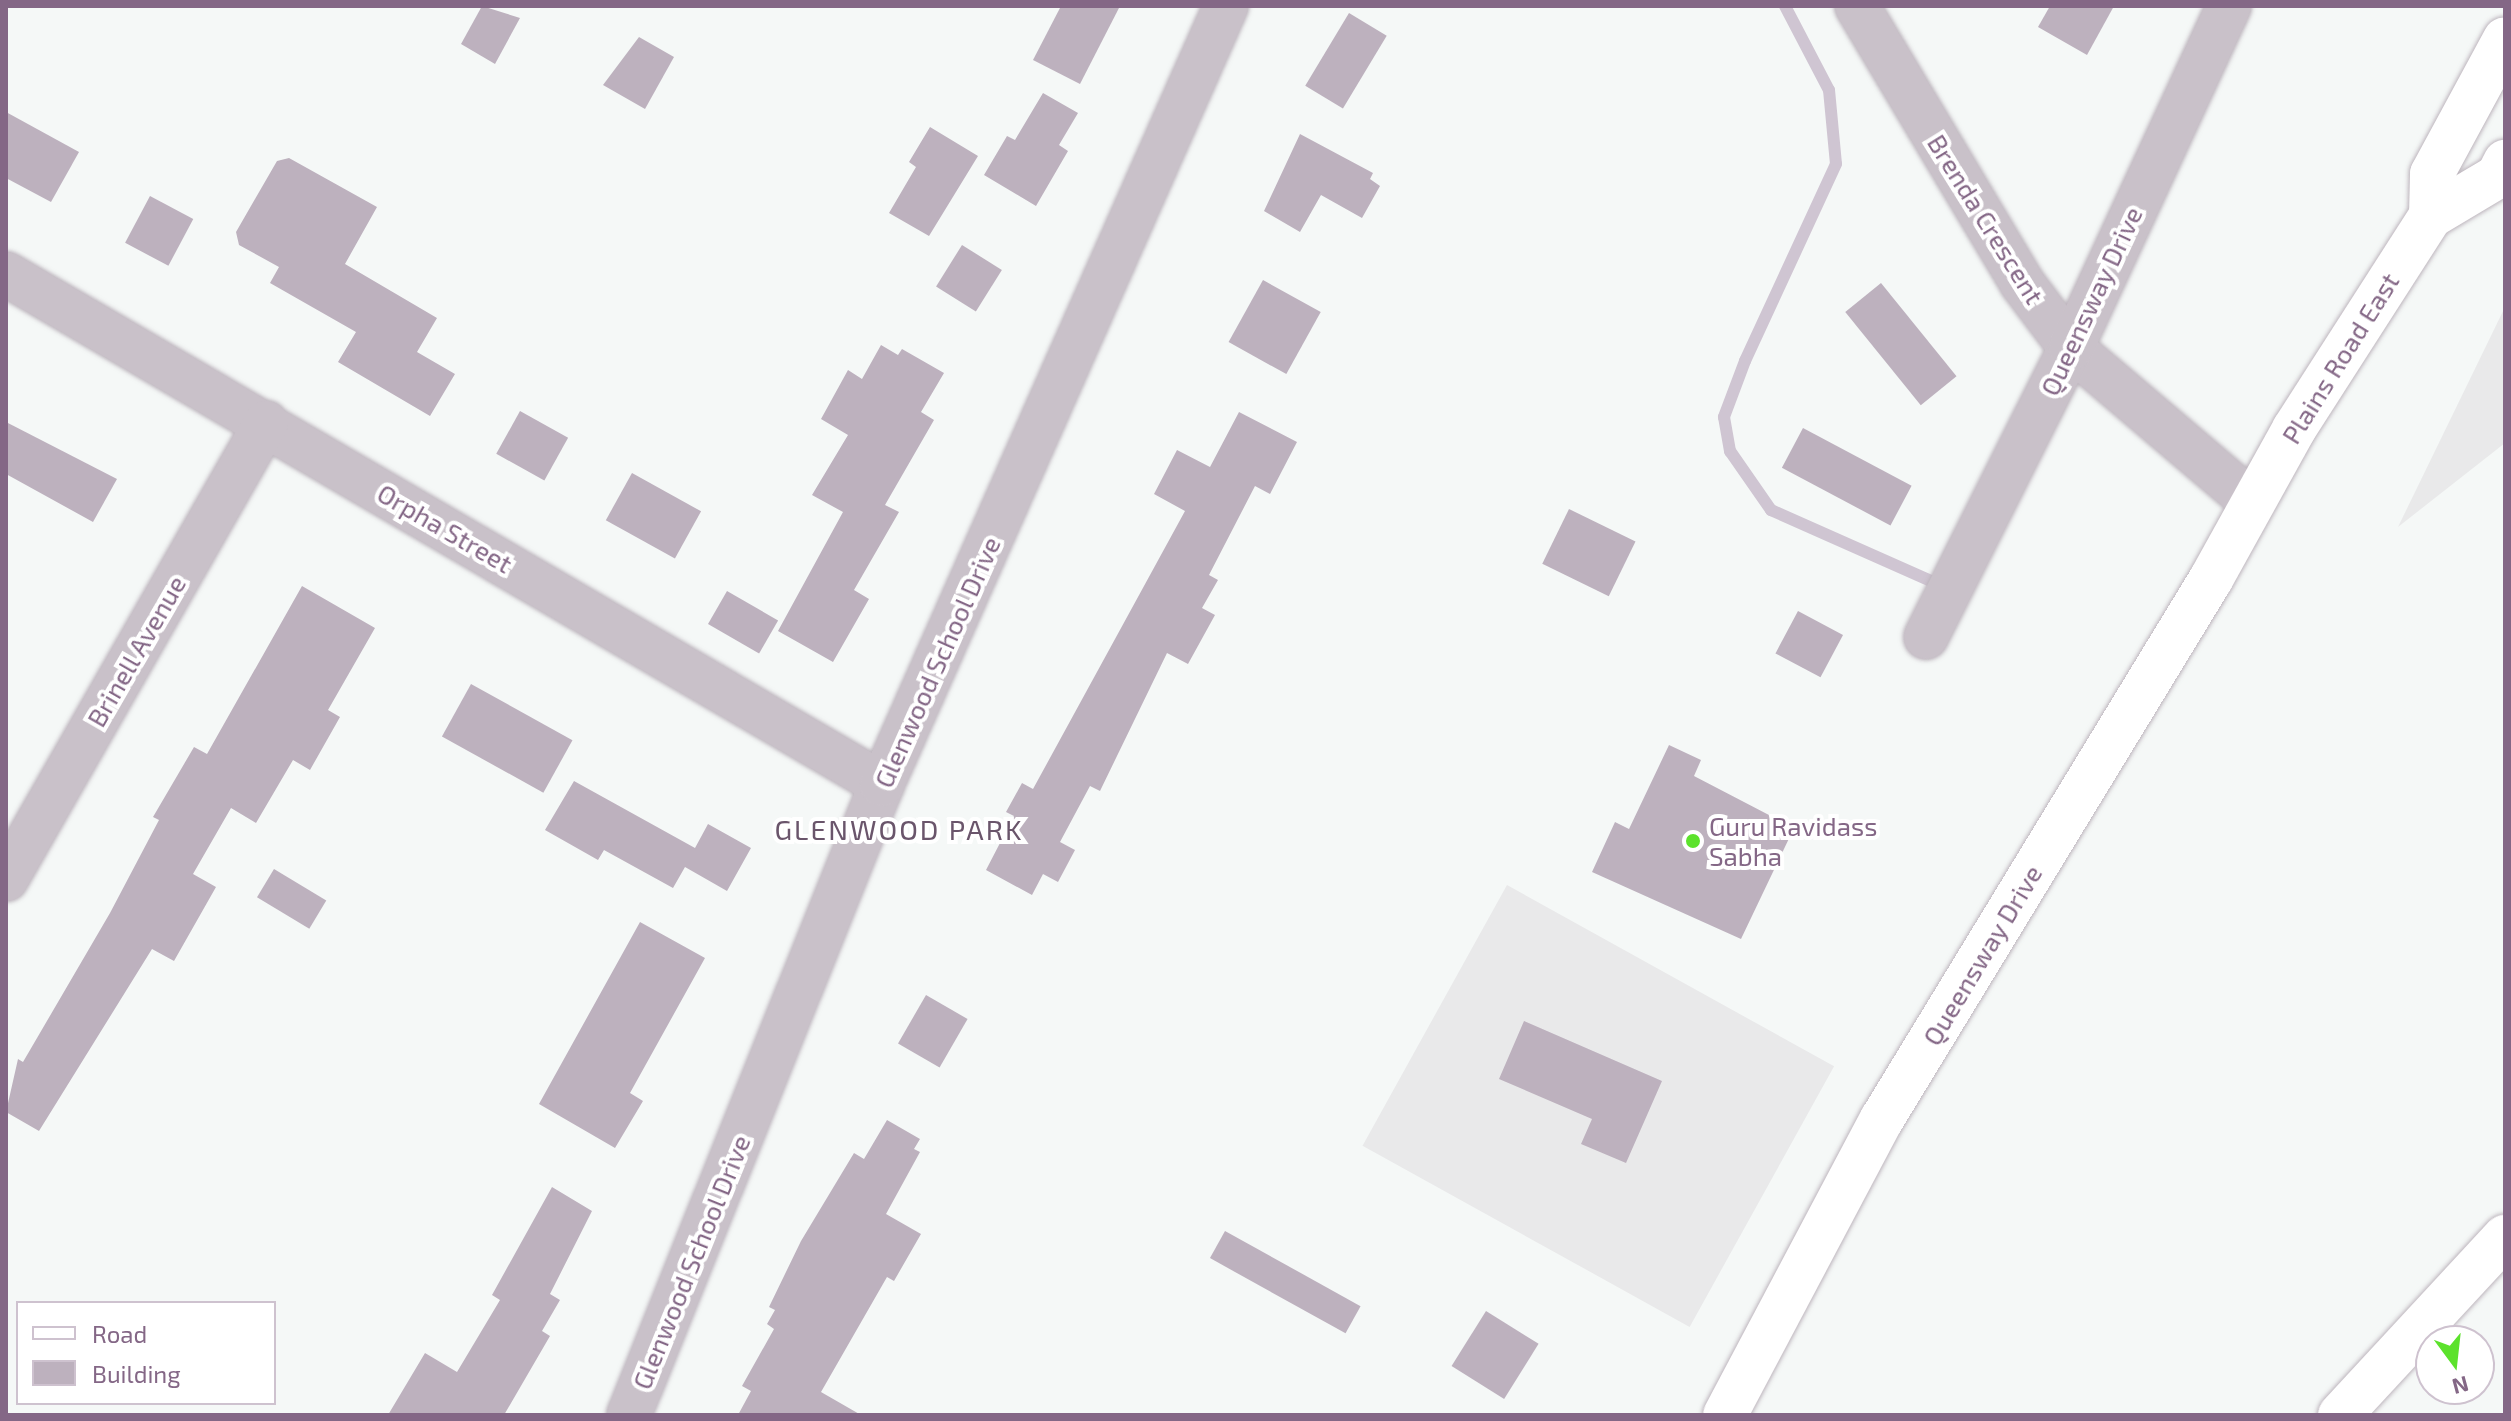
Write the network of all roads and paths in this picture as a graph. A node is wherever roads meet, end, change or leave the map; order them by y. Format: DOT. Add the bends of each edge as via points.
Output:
graph roads {
  1 [pos="1226,6"];
  2 [pos="1857,6"];
  3 [pos="2229,6"];
  4 [pos="2505,39"];
  5 [pos="2505,162"];
  6 [pos="2431,216"];
  7 [pos="6,274"];
  8 [pos="2071,348"];
  9 [pos="266,423"];
  10 [pos="2252,502"];
  11 [pos="1926,637"];
  12 [pos="882,784"];
  13 [pos="6,879"];
  14 [pos="2505,1237"];
  15 [pos="629,1415"];
  16 [pos="1725,1415"];
  17 [pos="2340,1415"];
  1 -- 12 [label="street, Glenwood School Drive"];
  2 -- 8 [label="street, Brenda Crescent" via="2022,283"];
  3 -- 8 [label="street, Queensway Drive"];
  4 -- 6 [label="main road" via="2432,174"];
  5 -- 6 [label="main road, Plains Road East" via="2498,176"];
  6 -- 10 [label="main road, Plains Road East"];
  7 -- 9 [label="street, Orpha Street"];
  8 -- 10 [label="street, Brenda Crescent"];
  8 -- 11 [label="street, Queensway Drive"];
  9 -- 12 [label="street, Orpha Street"];
  9 -- 13 [label="street, Brinell Avenue"];
  10 -- 16 [label="main road, Queensway Drive" via="1882,1119"];
  12 -- 15 [label="street, Glenwood School Drive"];
  14 -- 17 [label="main road"];
}
